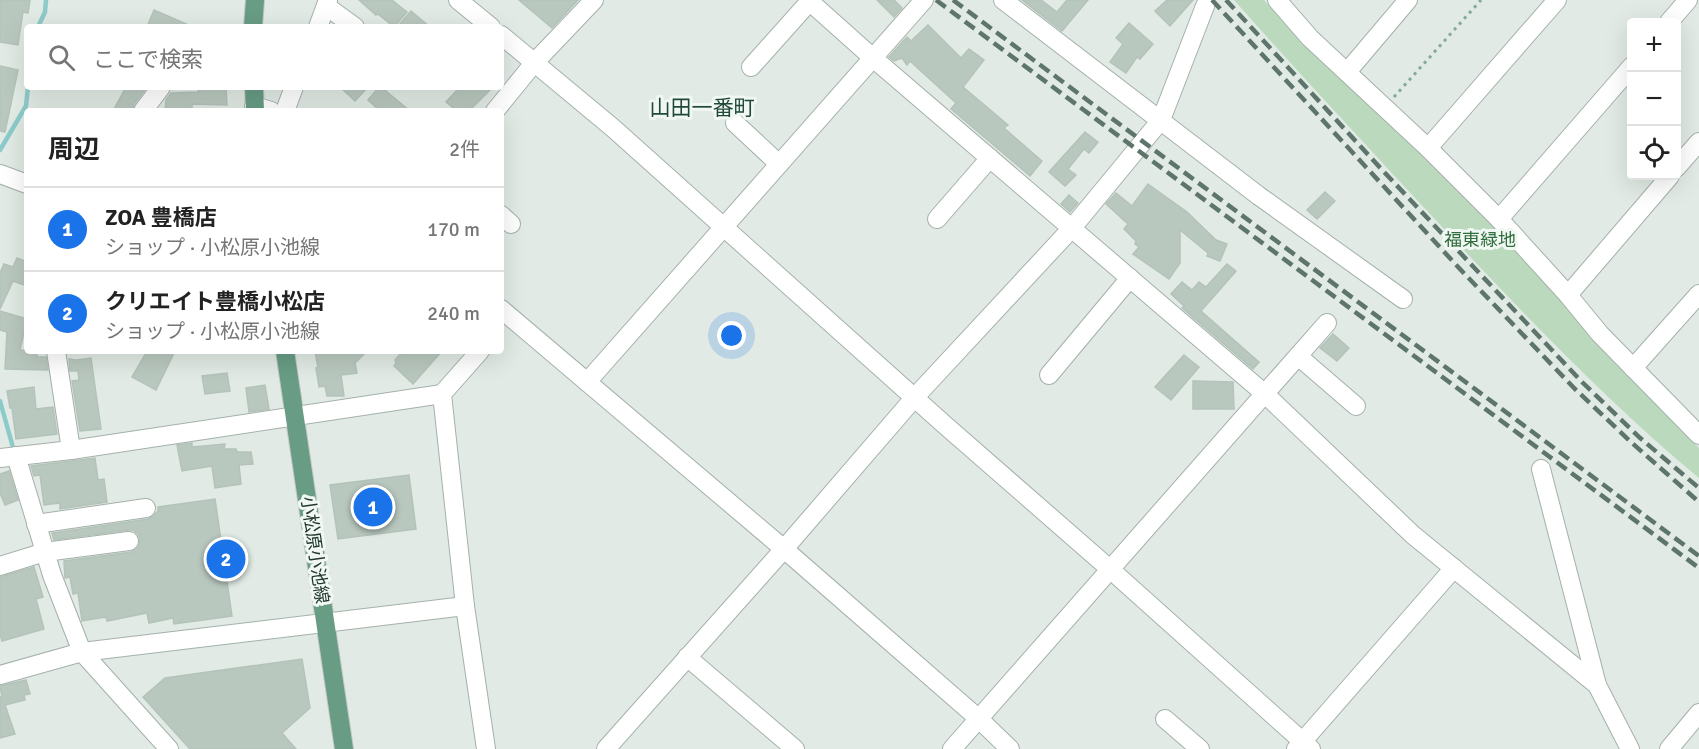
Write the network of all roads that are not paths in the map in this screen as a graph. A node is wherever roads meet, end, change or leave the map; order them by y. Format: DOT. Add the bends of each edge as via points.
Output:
graph roads {
  1 [pos="255,0"];
  2 [pos="458,0"];
  3 [pos="594,0"];
  4 [pos="924,0"];
  5 [pos="1003,0"];
  6 [pos="1277,0"];
  7 [pos="1408,0"];
  8 [pos="1557,0"];
  9 [pos="1688,0"];
  10 [pos="809,1"];
  11 [pos="327,3"];
  12 [pos="1205,6"];
  13 [pos="1699,12"];
  14 [pos="1672,18"];
  15 [pos="253,24"];
  16 [pos="319,24"];
  17 [pos="352,24"];
  18 [pos="487,24"];
  19 [pos="504,38"];
  20 [pos="873,58"];
  21 [pos="534,63"];
  22 [pos="751,67"];
  23 [pos="1347,72"];
  24 [pos="1627,72"];
  25 [pos="160,90"];
  26 [pos="255,90"];
  27 [pos="293,90"];
  28 [pos="145,108"];
  29 [pos="260,108"];
  30 [pos="286,108"];
  31 [pos="497,108"];
  32 [pos="1161,120"];
  33 [pos="735,123"];
  34 [pos="1699,142"];
  35 [pos="1428,148"];
  36 [pos="990,158"];
  37 [pos="1681,163"];
  38 [pos="779,164"];
  39 [pos="0,174"];
  40 [pos="1667,180"];
  41 [pos="24,183"];
  42 [pos="937,219"];
  43 [pos="1499,219"];
  44 [pos="723,226"];
  45 [pos="1072,228"];
  46 [pos="1130,278"];
  47 [pos="1699,294"];
  48 [pos="1568,295"];
  49 [pos="1404,299"];
  50 [pos="504,318"];
  51 [pos="1327,323"];
  52 [pos="56,354"];
  53 [pos="285,354"];
  54 [pos="477,354"];
  55 [pos="1298,356"];
  56 [pos="1633,368"];
  57 [pos="1049,375"];
  58 [pos="587,382"];
  59 [pos="442,394"];
  60 [pos="1265,394"];
  61 [pos="915,397"];
  62 [pos="1356,406"];
  63 [pos="295,416"];
  64 [pos="1699,435"];
  65 [pos="71,450"];
  66 [pos="8,457"];
  67 [pos="1541,469"];
  68 [pos="146,508"];
  69 [pos="36,524"];
  70 [pos="129,541"];
  71 [pos="784,549"];
  72 [pos="45,552"];
  73 [pos="0,566"];
  74 [pos="1454,568"];
  75 [pos="1111,570"];
  76 [pos="465,606"];
  77 [pos="325,622"];
  78 [pos="82,652"];
  79 [pos="687,657"];
  80 [pos="0,675"];
  81 [pos="1597,685"];
  82 [pos="1699,713"];
  83 [pos="979,719"];
  84 [pos="1165,719"];
  85 [pos="617,745"];
  86 [pos="1303,747"];
  87 [pos="169,749"];
  88 [pos="345,749"];
  89 [pos="486,749"];
  90 [pos="795,749"];
  91 [pos="952,749"];
  92 [pos="1010,749"];
  93 [pos="1200,749"];
  94 [pos="1630,749"];
  95 [pos="1669,749"];
  1 -- 15 [label="main road"];
  2 -- 18 [label="street"];
  3 -- 21 [label="street"];
  4 -- 20 [label="street"];
  5 -- 32 [label="street"];
  6 -- 23 [label="street"];
  7 -- 23 [label="street"];
  8 -- 35 [label="street"];
  9 -- 13 [label="street"];
  9 -- 14 [label="street"];
  10 -- 20 [label="street"];
  10 -- 22 [label="street"];
  11 -- 16 [label="street"];
  11 -- 17 [label="street"];
  12 -- 32 [label="street"];
  19 -- 21 [label="street"];
  20 -- 36 [label="street"];
  20 -- 38 [label="street"];
  21 -- 31 [label="street"];
  21 -- 44 [label="street"];
  23 -- 35 [label="street"];
  24 -- 43 [label="street"];
  25 -- 28 [label="street"];
  26 -- 29 [label="main road"];
  27 -- 30 [label="street"];
  32 -- 45 [label="street"];
  32 -- 49 [label="street" via="1259,196"];
  33 -- 38 [label="street"];
  34 -- 37 [label="street"];
  35 -- 43 [label="street"];
  36 -- 42 [label="street"];
  36 -- 45 [label="street"];
  38 -- 44 [label="street"];
  39 -- 41 [label="street"];
  40 -- 48 [label="street"];
  43 -- 48 [label="street"];
  44 -- 58 [label="street"];
  44 -- 61 [label="street"];
  45 -- 46 [label="street"];
  45 -- 61 [label="street"];
  46 -- 57 [label="street"];
  46 -- 60 [label="street"];
  47 -- 56 [label="street"];
  48 -- 56 [label="street"];
  50 -- 58 [label="street"];
  51 -- 55 [label="street"];
  52 -- 65 [label="street"];
  53 -- 63 [label="main road, 小松原小池線"];
  54 -- 59 [label="street"];
  55 -- 60 [label="street"];
  55 -- 62 [label="street"];
  56 -- 64 [label="street"];
  58 -- 71 [label="street"];
  59 -- 63 [label="street"];
  59 -- 76 [label="street"];
  60 -- 74 [label="street" via="1413,535"];
  60 -- 75 [label="street"];
  61 -- 71 [label="street"];
  61 -- 75 [label="street"];
  63 -- 65 [label="street"];
  63 -- 77 [label="main road, 小松原小池線"];
  65 -- 66 [label="street"];
  66 -- 69 [label="street"];
  67 -- 81 [label="street"];
  68 -- 69 [label="street"];
  69 -- 72 [label="street"];
  70 -- 72 [label="street"];
  71 -- 79 [label="street"];
  71 -- 83 [label="street"];
  72 -- 73 [label="street"];
  72 -- 78 [label="street"];
  74 -- 81 [label="street"];
  74 -- 86 [label="street"];
  75 -- 83 [label="street"];
  75 -- 86 [label="street"];
  76 -- 77 [label="street"];
  76 -- 89 [label="street"];
  77 -- 78 [label="street"];
  77 -- 88 [label="main road, 小松原小池線"];
  78 -- 80 [label="street"];
  78 -- 87 [label="street"];
  79 -- 85 [label="street"];
  79 -- 90 [label="street"];
  81 -- 94 [label="street"];
  82 -- 95 [label="street"];
  83 -- 91 [label="street"];
  83 -- 92 [label="street"];
  84 -- 93 [label="street"];
}
